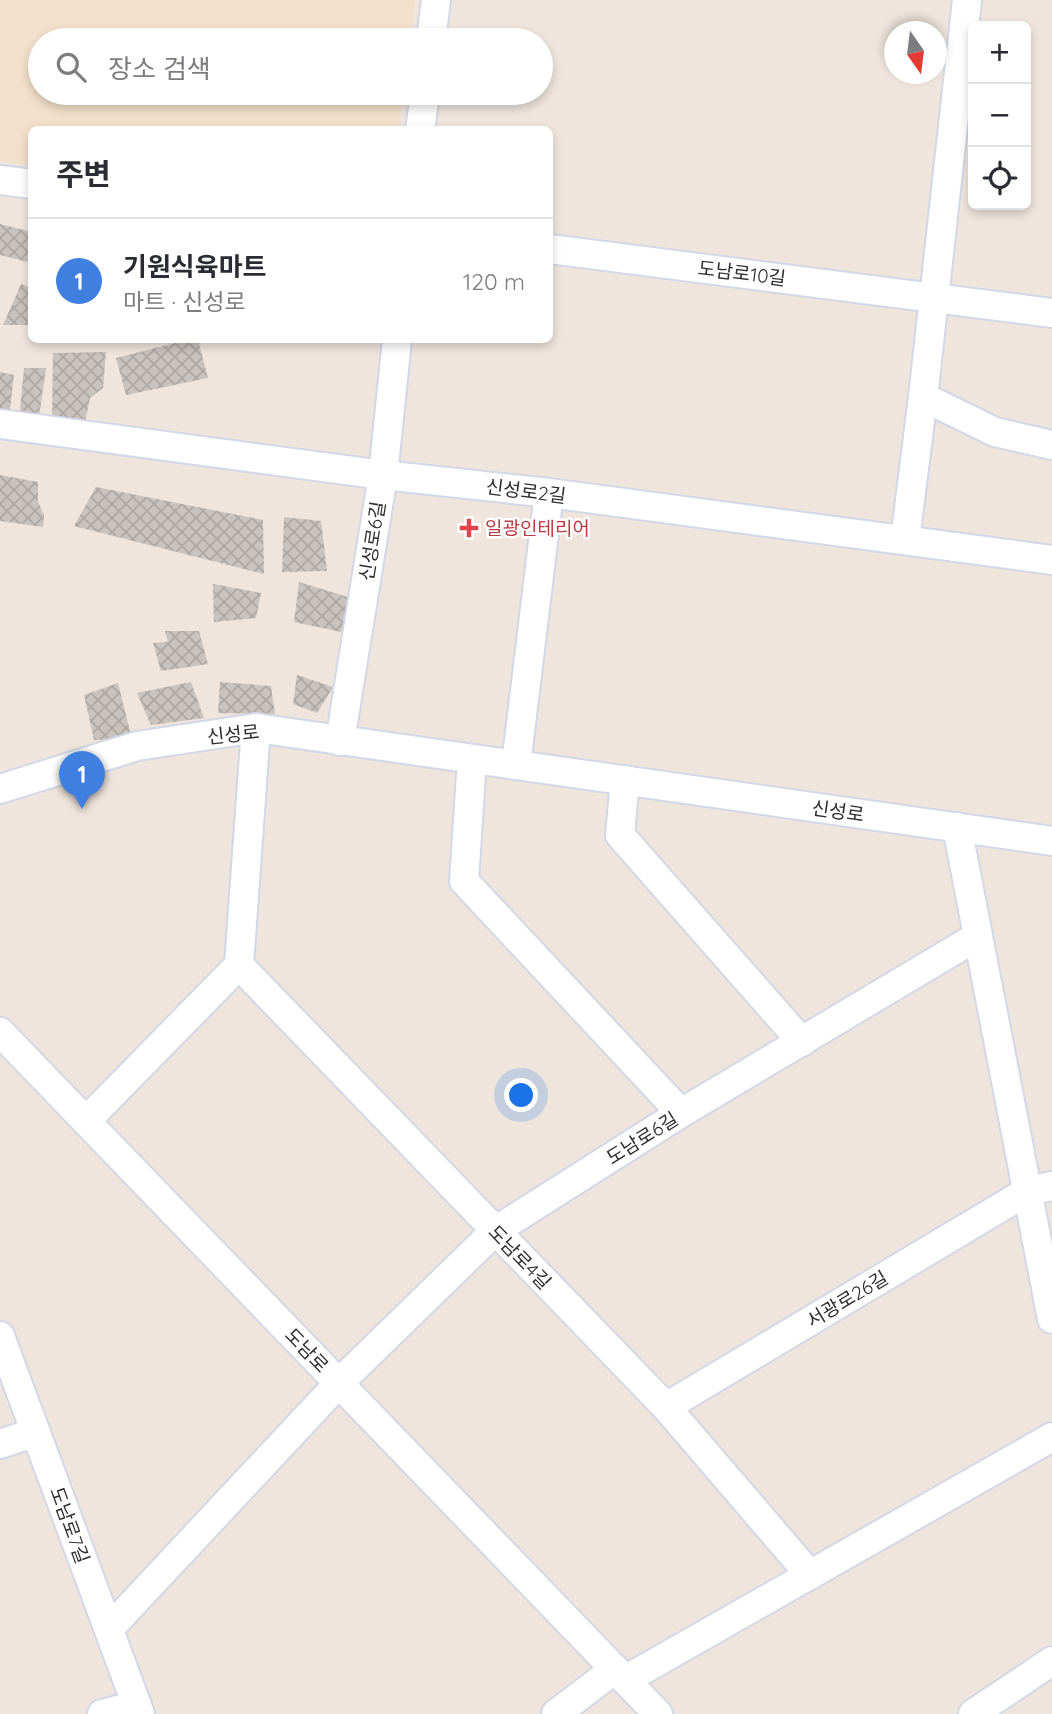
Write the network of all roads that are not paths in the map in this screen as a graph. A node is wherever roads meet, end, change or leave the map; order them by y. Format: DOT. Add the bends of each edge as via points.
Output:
graph roads {
  1 [pos="436,0"];
  2 [pos="967,0"];
  3 [pos="432,28"];
  4 [pos="423,105"];
  5 [pos="421,126"];
  6 [pos="0,180"];
  7 [pos="28,184"];
  8 [pos="553,249"];
  9 [pos="934,298"];
  10 [pos="1052,313"];
  11 [pos="397,343"];
  12 [pos="923,397"];
  13 [pos="0,425"];
  14 [pos="1052,445"];
  15 [pos="383,475"];
  16 [pos="549,493"];
  17 [pos="905,540"];
  18 [pos="1052,559"];
  19 [pos="256,728"];
  20 [pos="340,741"];
  21 [pos="472,759"];
  22 [pos="516,765"];
  23 [pos="625,780"];
  24 [pos="0,789"];
  25 [pos="957,827"];
  26 [pos="1052,841"];
  27 [pos="978,936"];
  28 [pos="239,965"];
  29 [pos="0,1032"];
  30 [pos="802,1042"];
  31 [pos="681,1113"];
  32 [pos="86,1121"];
  33 [pos="1040,1189"];
  34 [pos="495,1231"];
  35 [pos="1052,1319"];
  36 [pos="0,1336"];
  37 [pos="340,1383"];
  38 [pos="666,1407"];
  39 [pos="36,1432"];
  40 [pos="1052,1437"];
  41 [pos="0,1444"];
  42 [pos="810,1575"];
  43 [pos="109,1629"];
  44 [pos="1052,1661"];
  45 [pos="620,1674"];
  46 [pos="138,1709"];
  47 [pos="102,1714"];
  48 [pos="556,1714"];
  49 [pos="658,1714"];
  50 [pos="973,1714"];
  1 -- 3 [label="street"];
  2 -- 9 [label="street"];
  4 -- 5 [label="street"];
  6 -- 7 [label="street"];
  8 -- 9 [label="street, 도남로10길"];
  9 -- 10 [label="street, 도남로10길"];
  9 -- 12 [label="street"];
  11 -- 15 [label="street, 신성로6길"];
  12 -- 14 [label="street" via="995,432"];
  12 -- 17 [label="street"];
  13 -- 15 [label="street, 신성로2길"];
  15 -- 16 [label="street, 신성로2길"];
  15 -- 20 [label="street, 신성로6길"];
  16 -- 17 [label="street, 신성로2길"];
  16 -- 22 [label="street"];
  17 -- 18 [label="street, 신성로2길"];
  19 -- 20 [label="street, 신성로"];
  19 -- 24 [label="street, 신성로" via="137,746"];
  19 -- 28 [label="street"];
  20 -- 21 [label="street, 신성로"];
  21 -- 22 [label="street, 신성로"];
  21 -- 31 [label="street" via="464,881"];
  22 -- 23 [label="street, 신성로"];
  23 -- 25 [label="street, 신성로"];
  23 -- 30 [label="street" via="620,835"];
  25 -- 26 [label="street, 신성로"];
  25 -- 27 [label="street"];
  27 -- 30 [label="street, 도남로6길"];
  27 -- 33 [label="street"];
  28 -- 32 [label="street"];
  28 -- 34 [label="street, 도남로4길"];
  29 -- 32 [label="street, 도남로"];
  30 -- 31 [label="street, 도남로6길"];
  31 -- 34 [label="street, 도남로6길"];
  32 -- 37 [label="street, 도남로"];
  33 -- 35 [label="street"];
  33 -- 38 [label="street, 서광로26길"];
  34 -- 37 [label="street, 도남로6길"];
  34 -- 38 [label="street, 도남로4길"];
  36 -- 39 [label="street, 도남로7길"];
  37 -- 43 [label="street, 도남로6길"];
  37 -- 45 [label="street, 도남로"];
  38 -- 42 [label="street, 도남로4길"];
  39 -- 41 [label="street"];
  39 -- 43 [label="street, 도남로7길"];
  40 -- 42 [label="street"];
  42 -- 45 [label="street"];
  43 -- 46 [label="street, 도남로7길"];
  44 -- 50 [label="street"];
  45 -- 48 [label="street"];
  45 -- 49 [label="street, 도남로"];
  46 -- 47 [label="street"];
}
